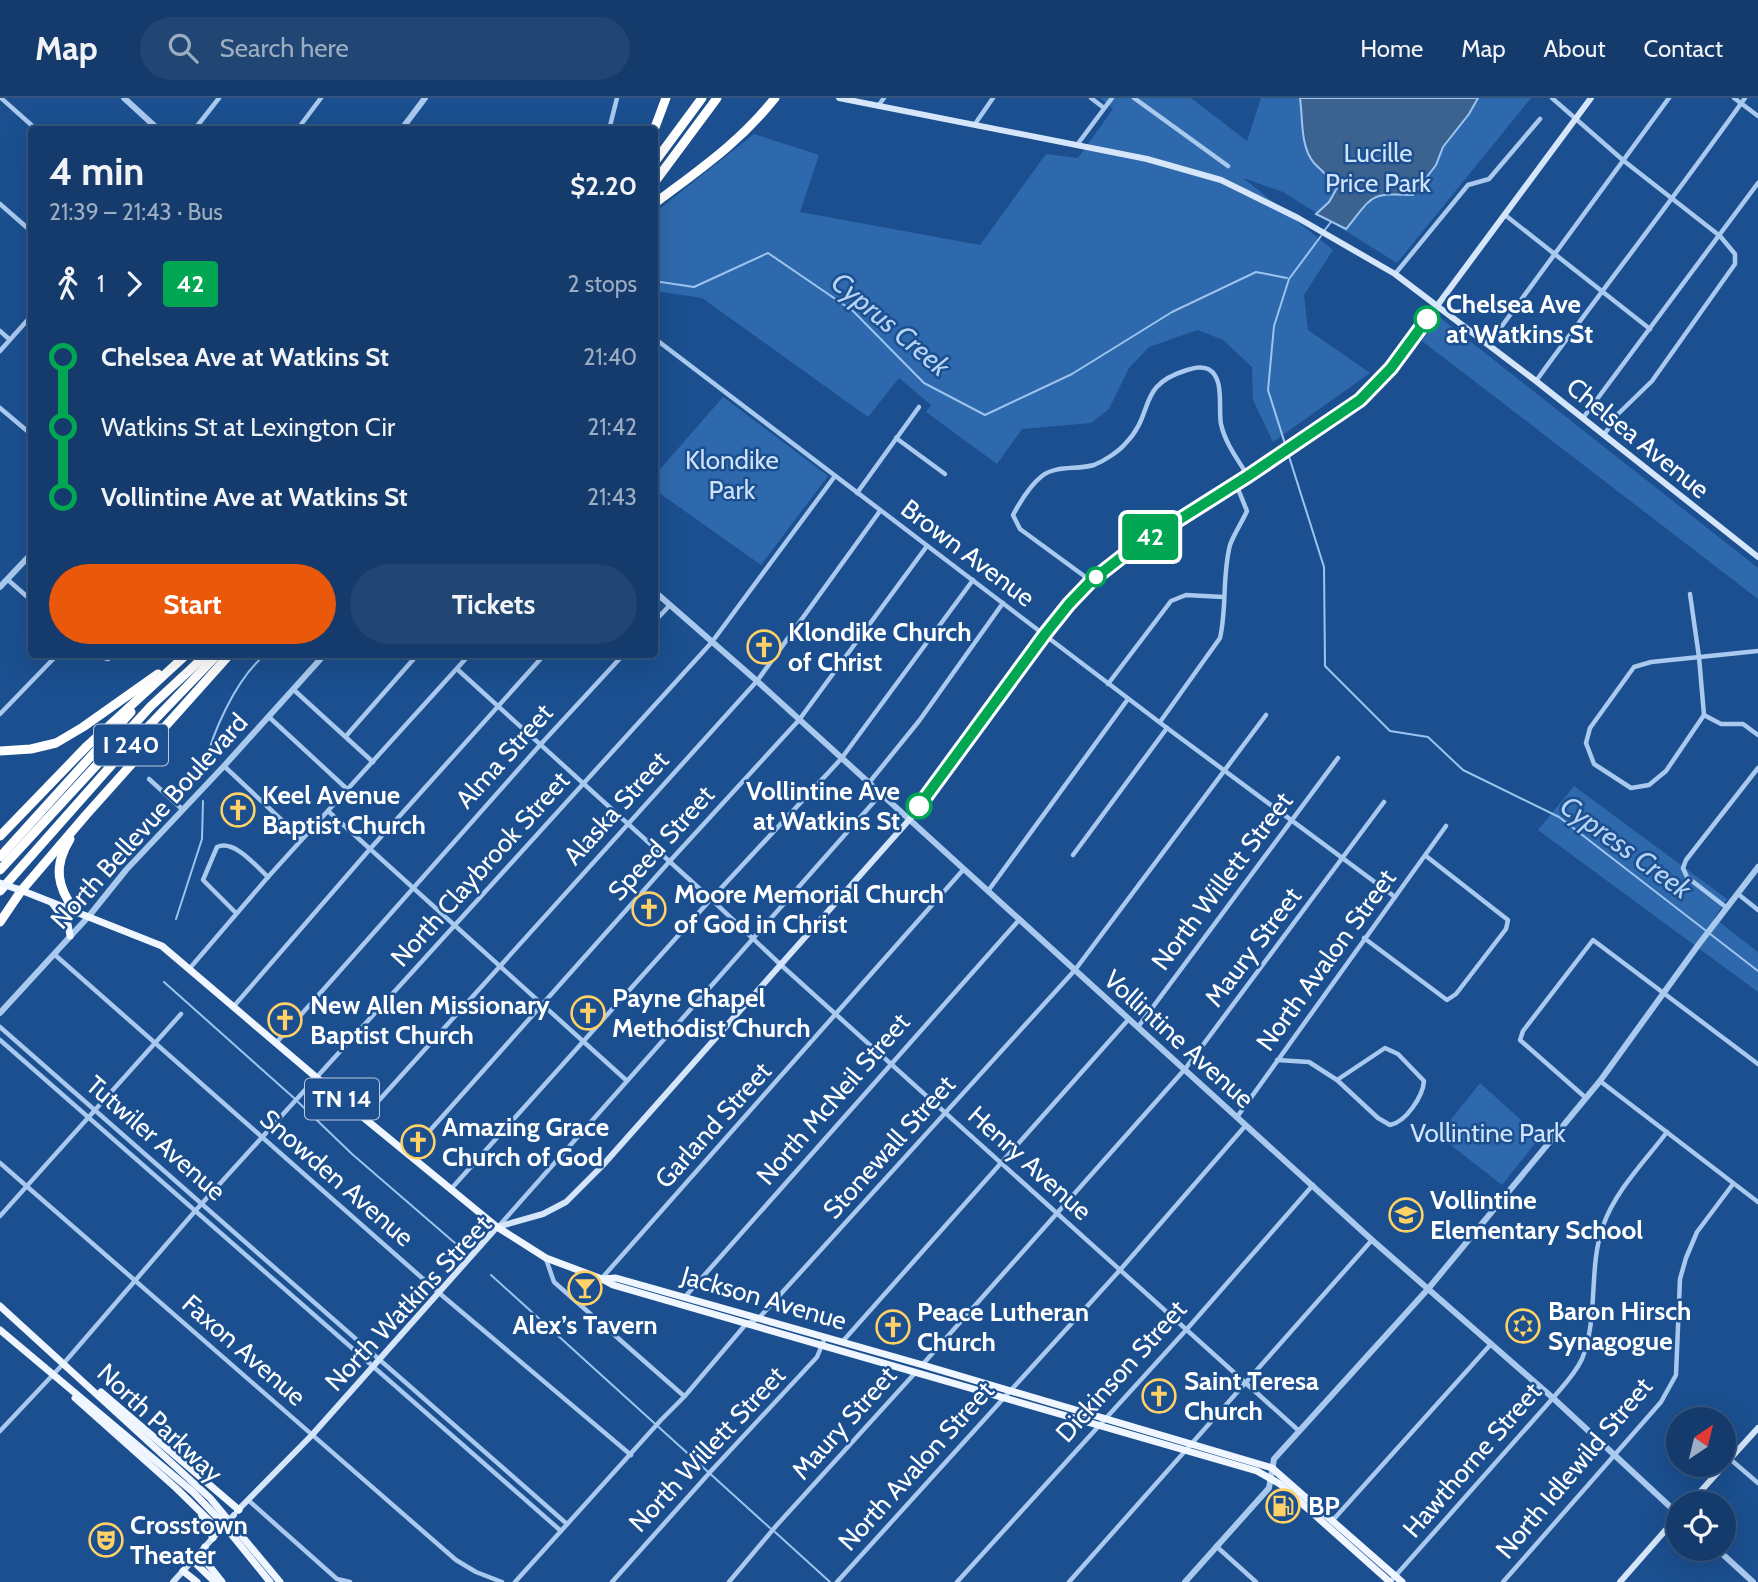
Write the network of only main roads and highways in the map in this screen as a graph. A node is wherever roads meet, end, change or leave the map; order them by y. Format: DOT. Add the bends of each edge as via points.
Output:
graph roads {
  1 [pos="666,98"];
  2 [pos="702,98"];
  3 [pos="718,98"];
  4 [pos="775,98"];
  5 [pos="839,98"];
  6 [pos="1591,98"];
  7 [pos="656,126"];
  8 [pos="658,158"];
  9 [pos="658,178"];
  10 [pos="658,201"];
  11 [pos="1437,305"];
  12 [pos="1758,556"];
  13 [pos="182,658"];
  14 [pos="203,658"];
  15 [pos="214,658"];
  16 [pos="226,658"];
  17 [pos="176,663"];
  18 [pos="167,671"];
  19 [pos="0,751"];
  20 [pos="86,815"];
  21 [pos="0,836"];
  22 [pos="0,857"];
  23 [pos="0,870"];
  24 [pos="0,883"];
  25 [pos="19,890"];
  26 [pos="0,891"];
  27 [pos="52,902"];
  28 [pos="75,911"];
  29 [pos="0,922"];
  30 [pos="70,936"];
  31 [pos="497,1227"];
  32 [pos="681,1301"];
  33 [pos="0,1306"];
  34 [pos="0,1330"];
  35 [pos="824,1342"];
  36 [pos="64,1363"];
  37 [pos="52,1375"];
  38 [pos="1007,1395"];
  39 [pos="1758,1428"];
  40 [pos="1188,1448"];
  41 [pos="1701,1491"];
  42 [pos="198,1510"];
  43 [pos="236,1513"];
  44 [pos="1330,1523"];
  45 [pos="1666,1529"];
  46 [pos="220,1530"];
  47 [pos="213,1538"];
  48 [pos="205,1547"];
  49 [pos="193,1560"];
  50 [pos="183,1571"];
  51 [pos="1392,1580"];
  52 [pos="173,1582"];
  53 [pos="197,1582"];
  54 [pos="215,1582"];
  55 [pos="222,1582"];
  56 [pos="270,1582"];
  57 [pos="280,1582"];
  58 [pos="1402,1582"];
  59 [pos="1620,1582"];
  1 -- 7 [label="highway"];
  2 -- 8 [label="highway"];
  3 -- 9 [label="highway"];
  4 -- 10 [label="highway" via="727,150"];
  5 -- 11 [label="main road, Chelsea Avenue" via="1147,159 1222,180 1353,248"];
  6 -- 11 [label="main road, North Watkins Street"];
  11 -- 12 [label="main road, Chelsea Avenue"];
  11 -- 31 [label="main road, North Watkins Street" via="1391,368 1360,400 1091,581 1045,634 909,820 603,1165 566,1202"];
  13 -- 17 [label="highway"];
  14 -- 23 [label="highway" via="121,737"];
  15 -- 26 [label="highway, I 240"];
  16 -- 20 [label="highway"];
  17 -- 18 [label="highway"];
  17 -- 19 [label="highway" via="56,743"];
  18 -- 21 [label="highway, I 240"];
  18 -- 22 [label="highway"];
  20 -- 25 [label="highway"];
  20 -- 28 [label="highway" via="67,844 59,877 63,895"];
  24 -- 25 [label="main road, Jackson Avenue / TN 14, bridge"];
  25 -- 27 [label="main road, Jackson Avenue / TN 14"];
  25 -- 29 [label="highway"];
  27 -- 28 [label="main road, Jackson Avenue / TN 14"];
  27 -- 30 [label="main road" via="68,924"];
  28 -- 31 [label="main road, Jackson Avenue / TN 14" via="162,946"];
  31 -- 32 [label="main road, Jackson Avenue / TN 14" via="546,1258 613,1285"];
  31 -- 43 [label="main road, North Watkins Street" via="312,1435"];
  32 -- 35 [label="main road, Jackson Avenue / TN 14" via="758,1319"];
  32 -- 35 [label="main road, Jackson Avenue / TN 14" via="746,1324"];
  33 -- 36 [label="main road, North Parkway"];
  34 -- 37 [label="main road, North Parkway"];
  35 -- 38 [label="main road, Jackson Avenue / TN 14" via="915,1374"];
  35 -- 38 [label="main road, Jackson Avenue / TN 14" via="842,1342 923,1365"];
  36 -- 43 [label="main road" via="125,1411"];
  36 -- 57 [label="main road, North Parkway" via="210,1498"];
  37 -- 42 [label="main road"];
  37 -- 56 [label="main road, North Parkway" via="206,1504"];
  38 -- 40 [label="main road, Jackson Avenue / TN 14"];
  39 -- 41 [label="main road"];
  40 -- 44 [label="main road, Jackson Avenue / TN 14" via="1271,1477"];
  40 -- 44 [label="main road, Jackson Avenue / TN 14" via="1272,1468"];
  42 -- 46 [label="main road"];
  42 -- 47 [label="main road"];
  43 -- 46 [label="main road, North Watkins Street, bridge"];
  44 -- 51 [label="main road, Jackson Avenue / TN 14"];
  45 -- 59 [label="main road"];
  46 -- 47 [label="main road, North Watkins Street"];
  47 -- 48 [label="main road, North Watkins Street"];
  48 -- 49 [label="main road, North Watkins Street"];
  48 -- 55 [label="main road" via="207,1563"];
  49 -- 50 [label="main road, North Watkins Street"];
  49 -- 54 [label="main road"];
  50 -- 52 [label="main road, North Watkins Street"];
  50 -- 53 [label="main road"];
  51 -- 58 [label="main road, Jackson Avenue / TN 14"];
}
